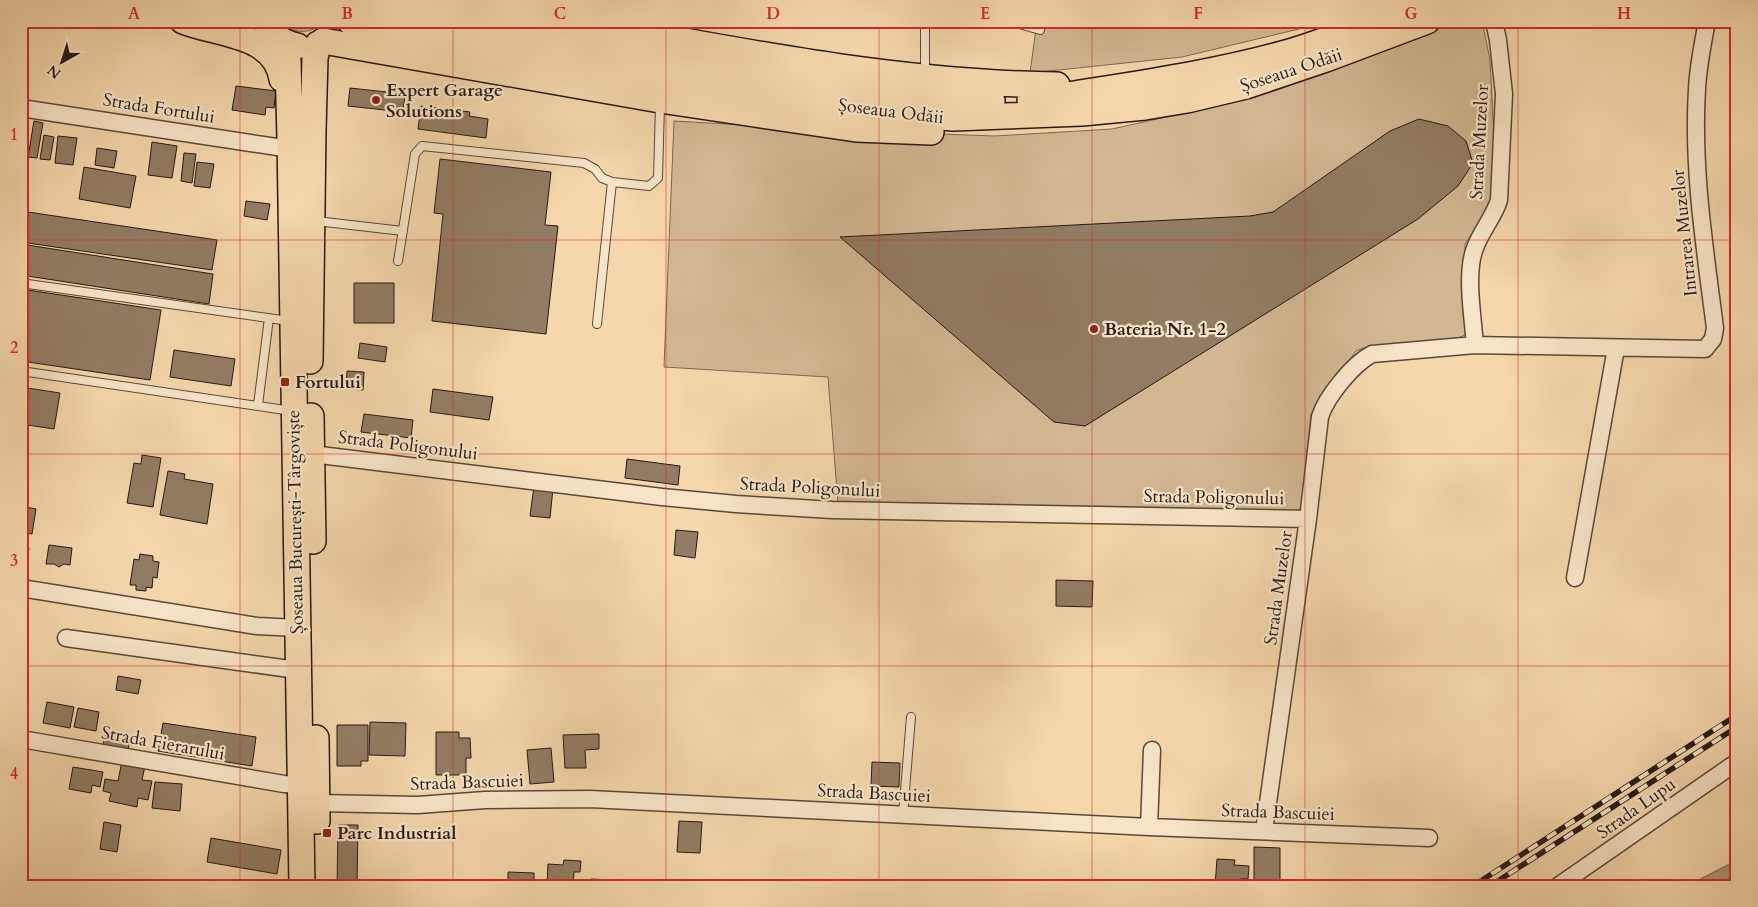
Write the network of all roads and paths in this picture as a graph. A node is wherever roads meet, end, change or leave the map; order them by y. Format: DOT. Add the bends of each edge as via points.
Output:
graph roads {
  1 [pos="183,21"];
  2 [pos="198,21"];
  3 [pos="340,21"];
  4 [pos="350,21"];
  5 [pos="455,21"];
  6 [pos="575,21"];
  7 [pos="925,21"];
  8 [pos="1010,21"];
  9 [pos="1042,21"];
  10 [pos="1374,21"];
  11 [pos="1427,21"];
  12 [pos="1494,21"];
  13 [pos="1708,21"];
  14 [pos="273,32"];
  15 [pos="321,42"];
  16 [pos="368,48"];
  17 [pos="924,77"];
  18 [pos="1122,86"];
  19 [pos="660,100"];
  20 [pos="21,108"];
  21 [pos="1082,113"];
  22 [pos="313,130"];
  23 [pos="290,144"];
  24 [pos="612,182"];
  25 [pos="312,221"];
  26 [pos="403,231"];
  27 [pos="398,261"];
  28 [pos="21,283"];
  29 [pos="281,320"];
  30 [pos="597,324"];
  31 [pos="1475,345"];
  32 [pos="1616,348"];
  33 [pos="21,371"];
  34 [pos="258,405"];
  35 [pos="294,411"];
  36 [pos="312,454"];
  37 [pos="1308,519"];
  38 [pos="1575,578"];
  39 [pos="21,588"];
  40 [pos="297,628"];
  41 [pos="66,638"];
  42 [pos="298,670"];
  43 [pos="911,717"];
  44 [pos="21,739"];
  45 [pos="1152,750"];
  46 [pos="1737,762"];
  47 [pos="299,785"];
  48 [pos="317,804"];
  49 [pos="904,815"];
  50 [pos="1149,827"];
  51 [pos="1264,831"];
  52 [pos="1428,838"];
  53 [pos="302,886"];
  54 [pos="318,886"];
  55 [pos="1558,886"];
  1 -- 23 [label="main road" via="243,38 273,55 281,74"];
  2 -- 14 [label="main road"];
  3 -- 15 [label="main road" via="332,34"];
  4 -- 21 [label="main road, Șoseaua Odăii" via="697,84 874,111 953,118"];
  5 -- 18 [label="main road, Șoseaua Odăii" via="791,80 912,97 966,101 1040,100"];
  6 -- 17 [label="main road" via="786,58"];
  7 -- 17 [label="lane"];
  8 -- 9 [label="lane" via="1040,30"];
  10 -- 18 [label="main road, Șoseaua Odăii" via="1283,54 1196,74"];
  11 -- 21 [label="main road, Șoseaua Odăii" via="1246,86 1145,107"];
  12 -- 31 [label="street, Strada Muzelor" via="1504,94 1499,200 1475,246 1470,266"];
  13 -- 32 [label="street, Intrarea Muzelor" via="1697,87 1696,130 1714,328 1712,339 1705,349"];
  14 -- 15 [label="main road" via="288,44 303,47"];
  14 -- 23 [label="main road, Șoseaua București-Târgoviște" via="288,61"];
  15 -- 16 [label="main road"];
  15 -- 22 [label="main road, Șoseaua București-Târgoviște" via="315,58"];
  16 -- 19 [label="main road"];
  16 -- 22 [label="main road" via="337,59 328,69"];
  17 -- 18 [label="main road" via="1016,84"];
  19 -- 21 [label="main road" via="856,129 991,134"];
  19 -- 24 [label="lane" via="658,178 649,186"];
  20 -- 23 [label="street, Strada Fortului"];
  22 -- 25 [label="main road, Șoseaua București-Târgoviște"];
  23 -- 29 [label="main road, Șoseaua București-Târgoviște"];
  24 -- 26 [label="lane" via="584,163 422,146 415,154"];
  24 -- 30 [label="lane"];
  25 -- 26 [label="lane"];
  25 -- 36 [label="main road, Șoseaua București-Târgoviște"];
  26 -- 27 [label="lane"];
  28 -- 29 [label="lane"];
  29 -- 34 [label="lane"];
  29 -- 35 [label="main road, Șoseaua București-Târgoviște"];
  31 -- 32 [label="street, Intrarea Muzelor"];
  31 -- 37 [label="street, Strada Muzelor" via="1372,354 1354,366 1326,402 1320,417"];
  32 -- 38 [label="street"];
  33 -- 34 [label="lane"];
  34 -- 35 [label="lane"];
  35 -- 40 [label="main road, Șoseaua București-Târgoviște"];
  36 -- 37 [label="street, Strada Poligonului" via="736,504 832,510"];
  36 -- 48 [label="main road, Șoseaua București-Târgoviște"];
  37 -- 51 [label="street, Strada Muzelor"];
  39 -- 40 [label="street" via="257,626"];
  40 -- 42 [label="main road, Șoseaua București-Târgoviște"];
  41 -- 42 [label="street"];
  42 -- 47 [label="main road, Șoseaua București-Târgoviște"];
  43 -- 49 [label="lane"];
  44 -- 47 [label="street, Strada Fierarului"];
  45 -- 50 [label="street"];
  46 -- 55 [label="street, Strada Lupu"];
  47 -- 53 [label="main road, Șoseaua București-Târgoviște"];
  48 -- 49 [label="street, Strada Bascuiei" via="418,805 485,800 590,799"];
  48 -- 54 [label="main road, Șoseaua București-Târgoviște"];
  49 -- 50 [label="street, Strada Bascuiei"];
  50 -- 51 [label="street, Strada Bascuiei"];
  51 -- 52 [label="street, Strada Bascuiei"];
}
